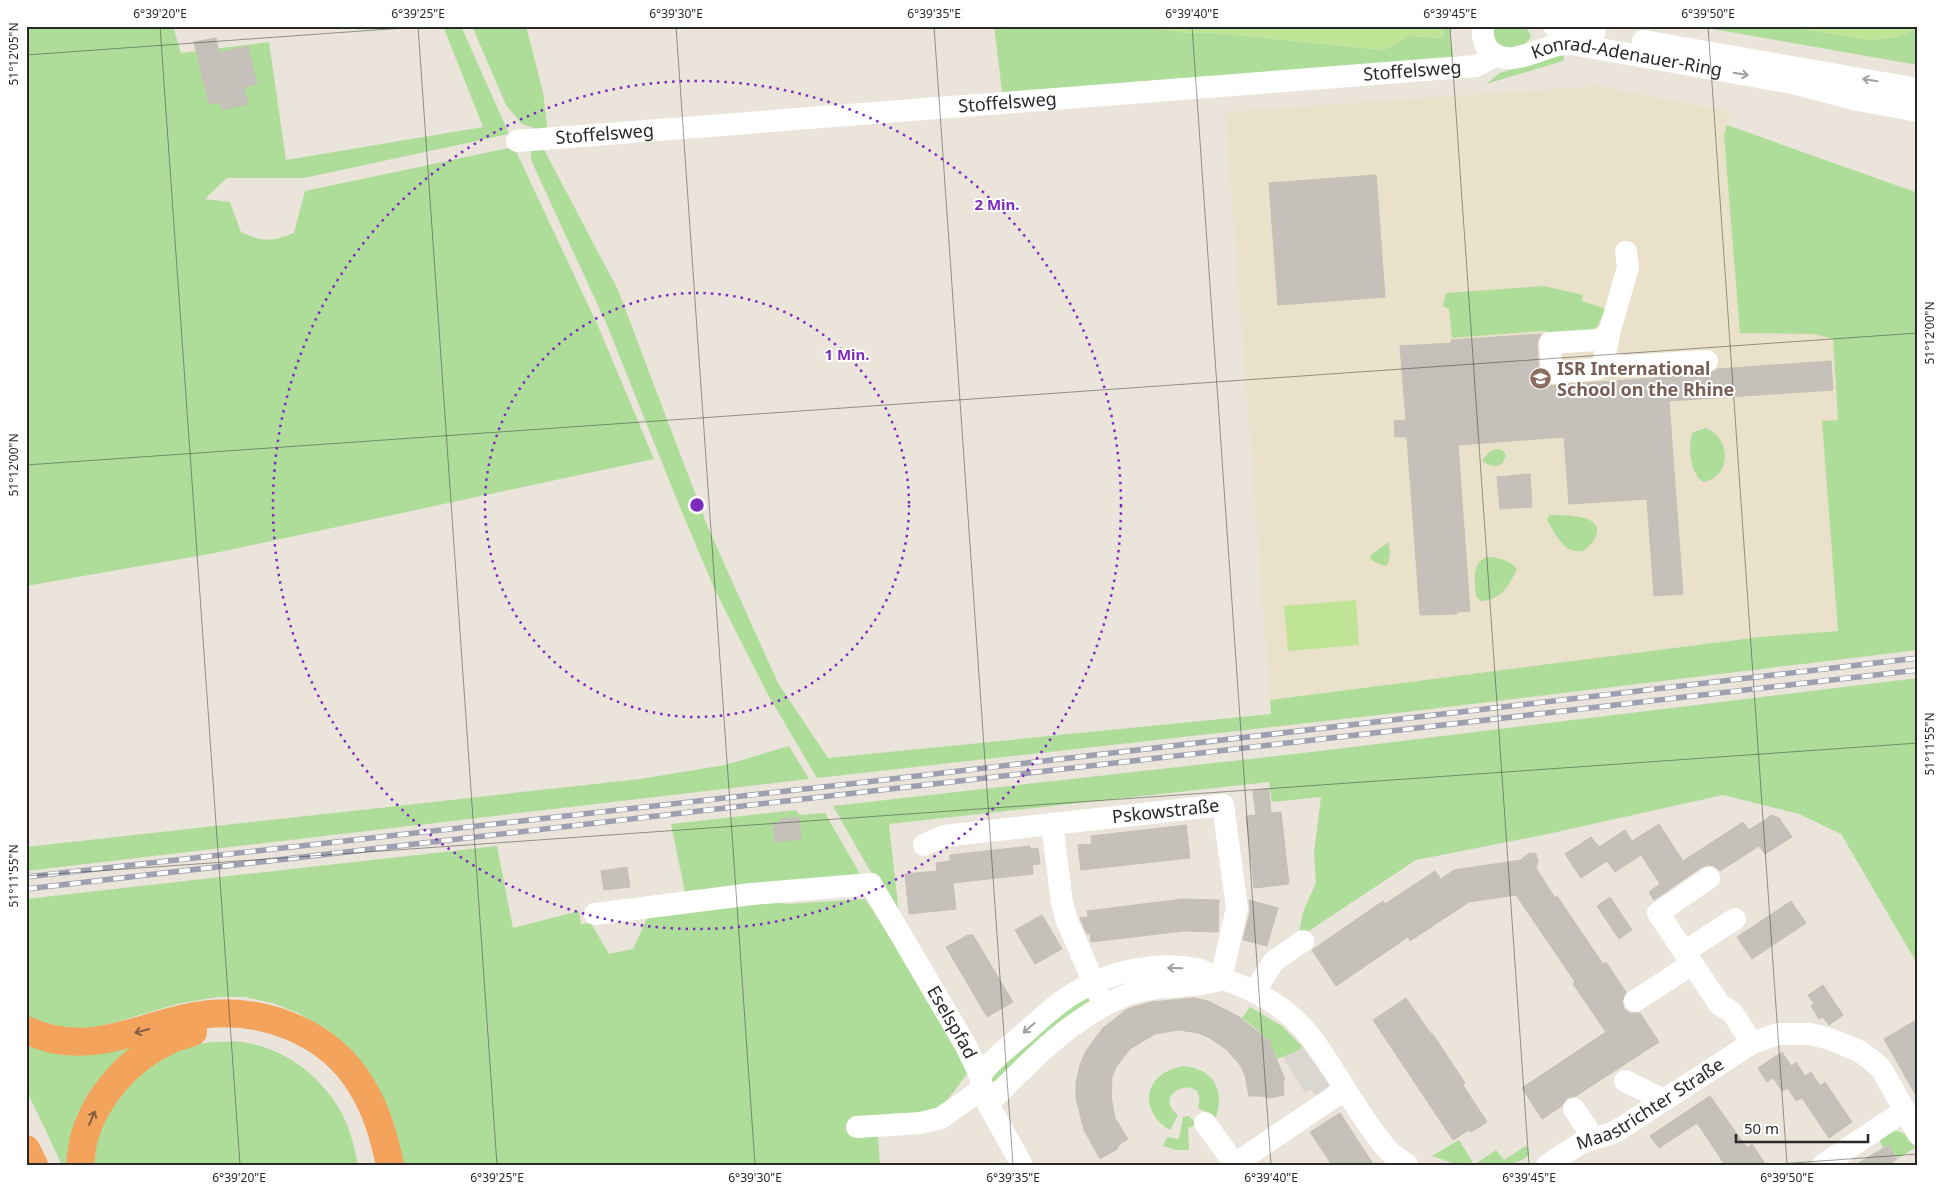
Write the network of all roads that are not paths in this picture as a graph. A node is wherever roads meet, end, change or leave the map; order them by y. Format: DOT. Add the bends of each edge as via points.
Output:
graph roads {
  1 [pos="1484,26"];
  2 [pos="1567,31"];
  3 [pos="1496,56"];
  4 [pos="1794,75"];
  5 [pos="1918,89"];
  6 [pos="1918,111"];
  7 [pos="517,140"];
  8 [pos="1626,252"];
  9 [pos="1610,330"];
  10 [pos="1707,361"];
  11 [pos="1603,364"];
  12 [pos="1052,824"];
  13 [pos="924,845"];
  14 [pos="1710,878"];
  15 [pos="595,914"];
  16 [pos="1735,919"];
  17 [pos="1303,941"];
  18 [pos="1688,958"];
  19 [pos="1221,979"];
  20 [pos="1093,983"];
  21 [pos="1254,992"];
  22 [pos="1635,1001"];
  23 [pos="1104,1005"];
  24 [pos="26,1030"];
  25 [pos="1752,1043"];
  26 [pos="1625,1081"];
  27 [pos="983,1089"];
  28 [pos="1344,1090"];
  29 [pos="1664,1100"];
  30 [pos="1574,1109"];
  31 [pos="1904,1111"];
  32 [pos="1205,1123"];
  33 [pos="857,1127"];
  34 [pos="1918,1134"];
  35 [pos="1589,1140"];
  36 [pos="26,1149"];
  37 [pos="1554,1157"];
  38 [pos="1235,1164"];
  39 [pos="34,1165"];
  40 [pos="80,1165"];
  41 [pos="372,1165"];
  42 [pos="390,1165"];
  43 [pos="1022,1165"];
  44 [pos="1407,1165"];
  45 [pos="1823,1165"];
  1 -- 3 [label="street" via="1486,48"];
  2 -- 3 [label="street, Konrad-Adenauer-Ring" via="1559,44 1514,58"];
  2 -- 4 [label="street, Konrad-Adenauer-Ring"];
  3 -- 7 [label="street, Stoffelsweg" via="1476,66"];
  5 -- 4 [label="street, Konrad-Adenauer-Ring, one-way"];
  4 -- 6 [label="street, Konrad-Adenauer-Ring" via="1858,100"];
  8 -- 9 [label="street" via="1628,267"];
  9 -- 11 [label="street"];
  9 -- 11 [label="street" via="1597,340 1550,343 1552,373 1597,369"];
  10 -- 11 [label="street" via="1626,366"];
  12 -- 13 [label="street, Pskowstraße" via="944,836"];
  12 -- 19 [label="street, Pskowstraße" via="1223,805 1237,908"];
  12 -- 20 [label="street" via="1062,903"];
  14 -- 18 [label="street" via="1658,913"];
  15 -- 27 [label="street, Eselspfad" via="752,894 871,884 966,1046"];
  16 -- 18 [label="street"];
  17 -- 21 [label="street" via="1274,961"];
  18 -- 22 [label="street" via="1661,984"];
  18 -- 25 [label="street" via="1720,1005 1732,1012"];
  19 -- 20 [label="street, one-way" via="1198,970 1156,967 1114,975"];
  19 -- 21 [label="street"];
  19 -- 23 [label="street" via="1197,986 1140,991"];
  20 -- 23 [label="street"];
  20 -- 27 [label="street, one-way" via="1052,1008 994,1060"];
  21 -- 28 [label="street" via="1300,1026 1320,1050"];
  23 -- 27 [label="street" via="1063,1034 1011,1080"];
  42 -- 24 [label="highway, one-way" via="383,1134 362,1086 344,1062 318,1041 290,1025 259,1016 195,1016 102,1041 69,1043"];
  25 -- 29 [label="street, Maastrichter Straße"];
  25 -- 31 [label="street, Maastrichter Straße" via="1765,1037 1793,1033 1819,1036 1843,1044 1860,1052 1882,1070"];
  26 -- 29 [label="street"];
  27 -- 33 [label="street" via="941,1118 921,1123"];
  27 -- 43 [label="street, Eselspfad"];
  28 -- 38 [label="street"];
  28 -- 44 [label="street" via="1388,1150"];
  29 -- 35 [label="street, Maastrichter Straße" via="1615,1132"];
  30 -- 35 [label="street" via="1587,1128"];
  31 -- 34 [label="street, Maastrichter Straße"];
  31 -- 45 [label="street"];
  32 -- 38 [label="street"];
  35 -- 37 [label="street, Maastrichter Straße"];
  36 -- 39 [label="highway"];
  40 -- 41 [label="highway, one-way" via="84,1138 98,1106 116,1079 141,1057 168,1041 198,1030 228,1027 257,1029 283,1038 309,1052 331,1070 348,1092 361,1118"];
}
